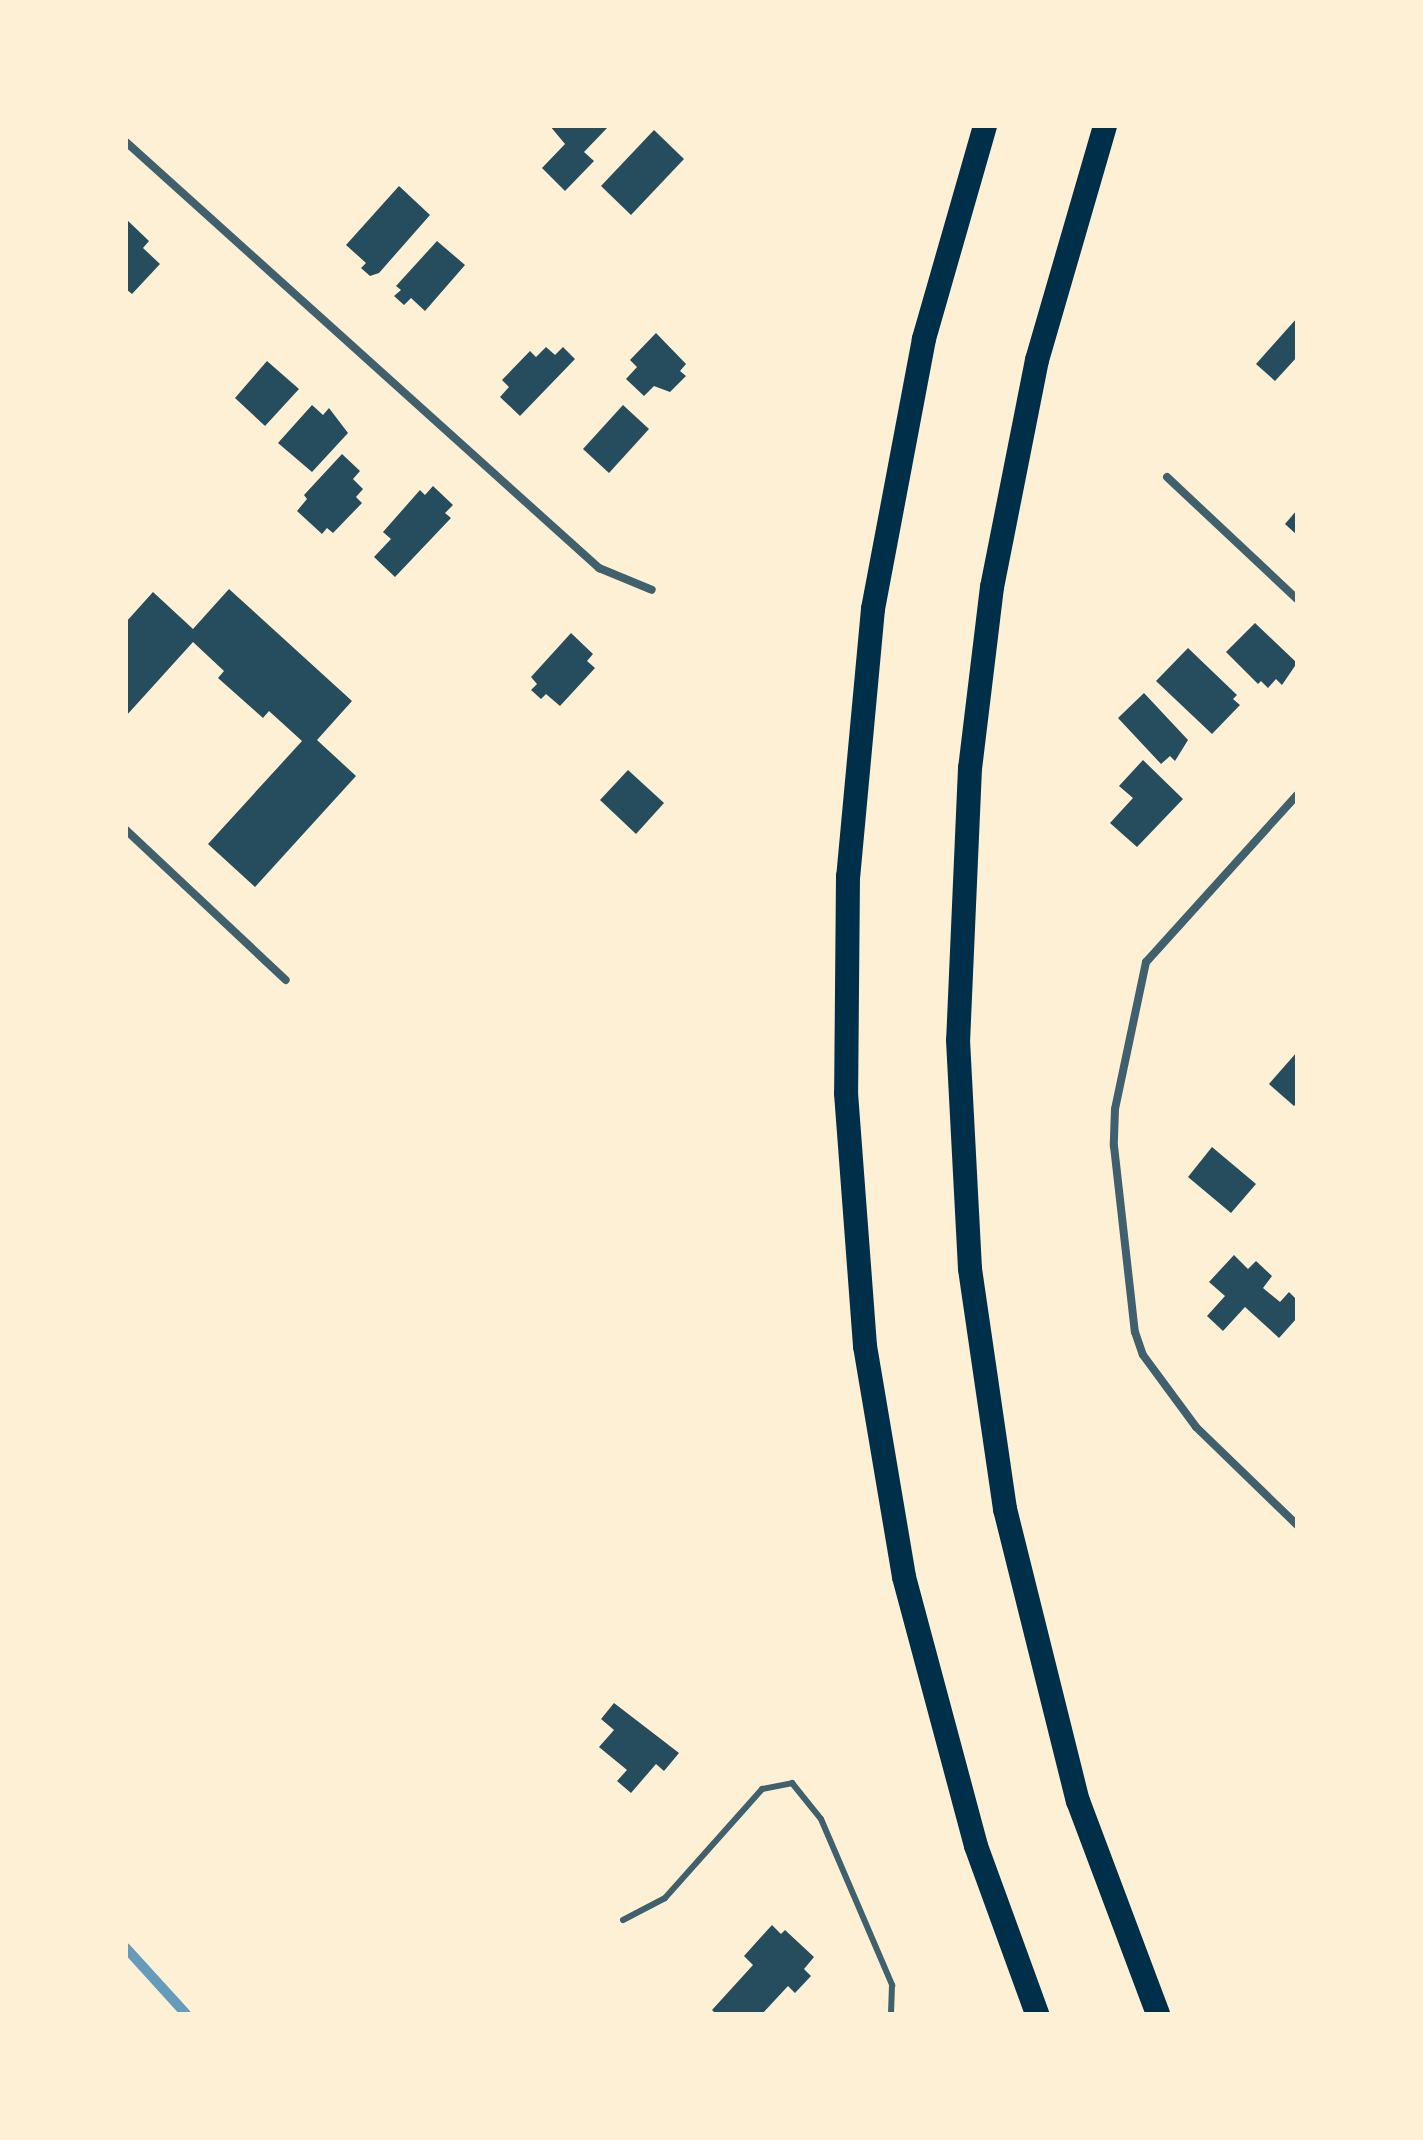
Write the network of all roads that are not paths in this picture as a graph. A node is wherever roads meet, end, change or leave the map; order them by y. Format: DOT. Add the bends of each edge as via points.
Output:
graph roads {
  1 [pos="985,126"];
  2 [pos="1105,126"];
  3 [pos="126,142"];
  4 [pos="1167,477"];
  5 [pos="652,590"];
  6 [pos="1297,599"];
  7 [pos="1297,795"];
  8 [pos="126,830"];
  9 [pos="286,980"];
  10 [pos="1297,1525"];
  11 [pos="623,1920"];
  12 [pos="891,2014"];
  13 [pos="1037,2014"];
  14 [pos="1158,2014"];
  1 -- 13 [label="highway" via="924,339 873,609 848,876 846,1093 865,1346 904,1577 976,1846"];
  2 -- 14 [label="highway" via="1037,360 992,587 970,768 958,1040 970,1269 1005,1509 1078,1801"];
  3 -- 5 [label="street" via="599,568"];
  4 -- 6 [label="street"];
  7 -- 10 [label="street" via="1146,962 1115,1109 1114,1146 1135,1332 1154,1376 1196,1427"];
  8 -- 9 [label="street"];
  11 -- 12 [label="lane" via="665,1898 762,1789 792,1783 821,1819 851,1888 892,1985"];
}
